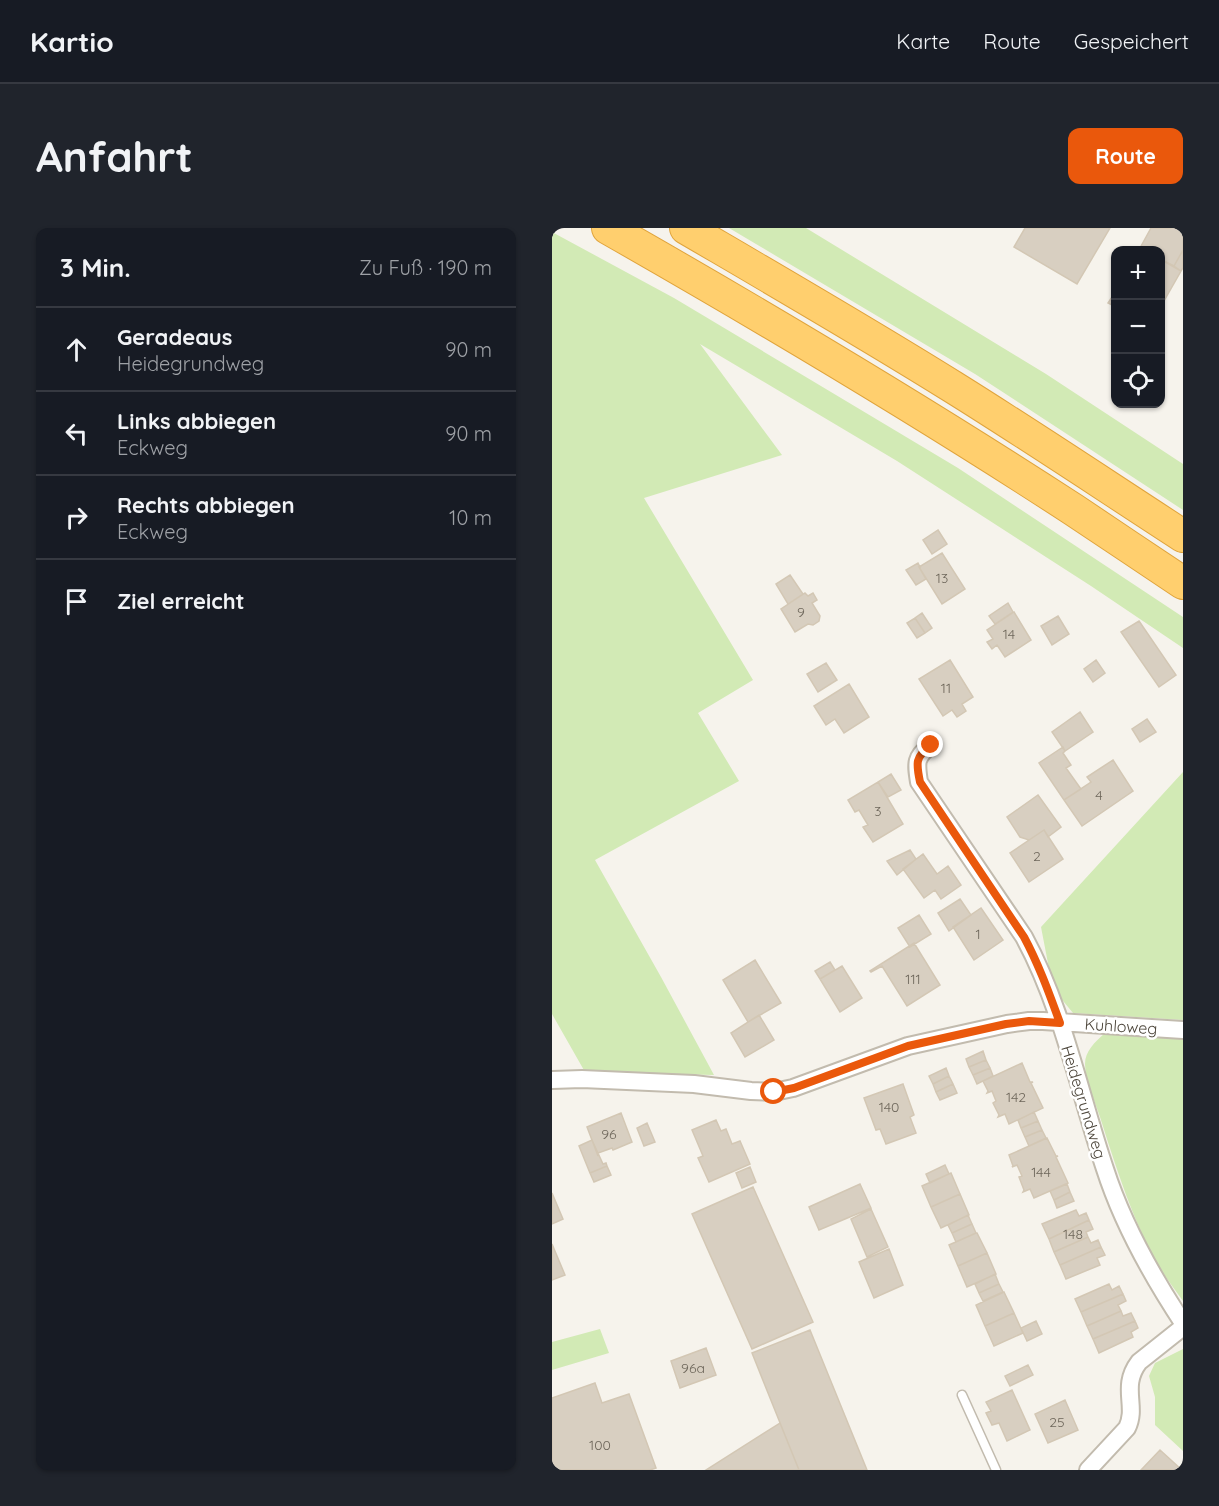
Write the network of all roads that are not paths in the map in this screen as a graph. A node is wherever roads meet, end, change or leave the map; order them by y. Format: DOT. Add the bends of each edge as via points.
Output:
graph roads {
  1 [pos="608,228"];
  2 [pos="686,228"];
  3 [pos="1183,536"];
  4 [pos="1183,583"];
  5 [pos="931,745"];
  6 [pos="1060,1023"];
  7 [pos="1183,1030"];
  8 [pos="552,1080"];
  9 [pos="1183,1325"];
  10 [pos="962,1395"];
  11 [pos="996,1470"];
  12 [pos="1088,1470"];
  1 -- 4 [label="highway" via="881,388"];
  2 -- 3 [label="highway" via="943,381"];
  5 -- 6 [label="street" via="920,753 916,765 920,782 1024,937 1044,977"];
  6 -- 7 [label="street, Kuhloweg"];
  6 -- 8 [label="street, Heidegrundweg" via="1006,1024 908,1046 774,1092 694,1084"];
  6 -- 9 [label="street, Heidegrundweg" via="1109,1180 1142,1254"];
  9 -- 12 [label="street" via="1135,1368 1129,1391 1131,1421"];
  10 -- 11 [label="lane"];
}
